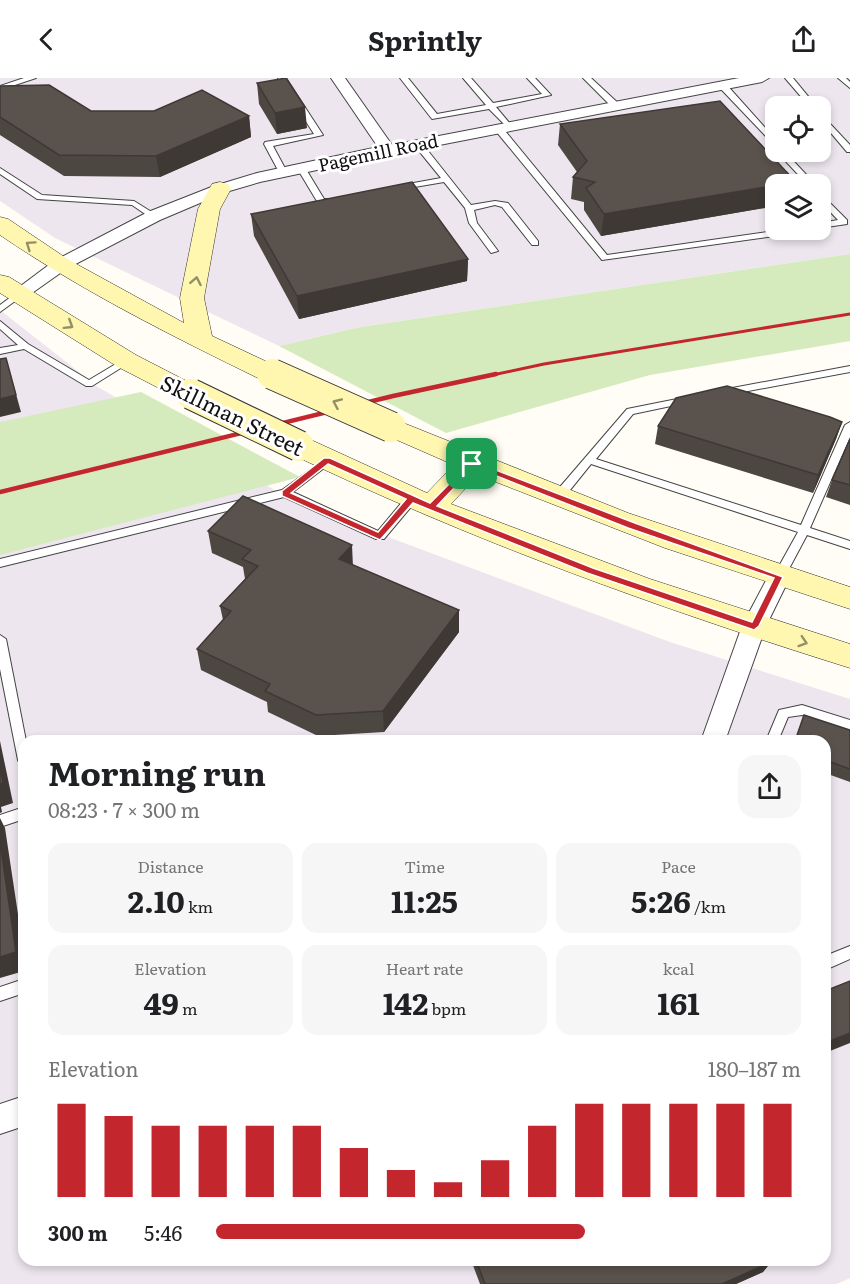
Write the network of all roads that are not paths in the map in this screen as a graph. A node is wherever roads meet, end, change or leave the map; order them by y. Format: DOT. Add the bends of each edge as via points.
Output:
graph roads {
  1 [pos="32,78"];
  2 [pos="282,78"];
  3 [pos="338,78"];
  4 [pos="404,78"];
  5 [pos="467,78"];
  6 [pos="531,78"];
  7 [pos="587,78"];
  8 [pos="762,78"];
  9 [pos="789,78"];
  10 [pos="842,78"];
  11 [pos="722,84"];
  12 [pos="850,86"];
  13 [pos="0,88"];
  14 [pos="804,96"];
  15 [pos="615,105"];
  16 [pos="492,107"];
  17 [pos="503,127"];
  18 [pos="831,128"];
  19 [pos="765,133"];
  20 [pos="418,144"];
  21 [pos="388,150"];
  22 [pos="850,150"];
  23 [pos="790,162"];
  24 [pos="300,168"];
  25 [pos="0,170"];
  26 [pos="284,172"];
  27 [pos="802,174"];
  28 [pos="446,179"];
  29 [pos="220,189"];
  30 [pos="392,190"];
  31 [pos="349,198"];
  32 [pos="831,207"];
  33 [pos="469,208"];
  34 [pos="154,216"];
  35 [pos="0,224"];
  36 [pos="831,224"];
  37 [pos="765,235"];
  38 [pos="536,243"];
  39 [pos="494,251"];
  40 [pos="60,265"];
  41 [pos="6,295"];
  42 [pos="0,324"];
  43 [pos="200,339"];
  44 [pos="25,346"];
  45 [pos="0,351"];
  46 [pos="127,360"];
  47 [pos="850,369"];
  48 [pos="711,396"];
  49 [pos="700,398"];
  50 [pos="850,425"];
  51 [pos="327,460"];
  52 [pos="589,460"];
  53 [pos="472,464"];
  54 [pos="285,494"];
  55 [pos="558,497"];
  56 [pos="421,503"];
  57 [pos="804,530"];
  58 [pos="850,545"];
  59 [pos="0,563"];
  60 [pos="779,577"];
  61 [pos="850,598"];
  62 [pos="754,626"];
  63 [pos="0,639"];
  64 [pos="850,656"];
  65 [pos="850,725"];
  66 [pos="19,735"];
  67 [pos="715,735"];
  68 [pos="774,735"];
  69 [pos="18,815"];
  70 [pos="0,821"];
  71 [pos="850,952"];
  72 [pos="831,960"];
  73 [pos="18,988"];
  74 [pos="0,994"];
  75 [pos="18,1113"];
  76 [pos="0,1119"];
  1 -- 13 [label="lane"];
  2 -- 26 [label="lane" via="319,135 268,144"];
  3 -- 21 [label="street"];
  4 -- 16 [label="lane" via="435,117"];
  5 -- 16 [label="lane"];
  6 -- 16 [label="lane" via="547,95"];
  7 -- 15 [label="lane"];
  8 -- 11 [label="street, Pagemill Road"];
  9 -- 14 [label="lane"];
  10 -- 12 [label="lane"];
  11 -- 15 [label="street, Pagemill Road"];
  11 -- 19 [label="lane"];
  15 -- 17 [label="street, Pagemill Road"];
  16 -- 17 [label="lane"];
  17 -- 20 [label="street, Pagemill Road"];
  17 -- 37 [label="lane" via="605,258"];
  18 -- 22 [label="lane"];
  20 -- 21 [label="street, Pagemill Road"];
  20 -- 28 [label="lane"];
  21 -- 24 [label="street, Pagemill Road"];
  23 -- 27 [label="lane"];
  24 -- 26 [label="street, Pagemill Road"];
  24 -- 31 [label="lane" via="321,201"];
  25 -- 34 [label="lane" via="40,196 134,203"];
  26 -- 29 [label="street, Pagemill Road"];
  28 -- 30 [label="lane"];
  28 -- 33 [label="lane"];
  29 -- 34 [label="street, Pagemill Road"];
  43 -- 29 [label="main road, one-way" via="192,298 209,209"];
  32 -- 36 [label="lane" via="844,222"];
  33 -- 38 [label="lane" via="505,205"];
  33 -- 39 [label="lane" via="473,223"];
  34 -- 40 [label="street, Pagemill Road"];
  40 -- 35 [label="main road, one-way"];
  40 -- 41 [label="street, Pagemill Road"];
  40 -- 43 [label="main road"];
  41 -- 46 [label="main road, Skillman Street, one-way"];
  42 -- 44 [label="lane"];
  53 -- 43 [label="main road, one-way, bridge"];
  44 -- 45 [label="lane"];
  44 -- 46 [label="lane" via="89,384"];
  46 -- 51 [label="main road, Skillman Street, bridge"];
  47 -- 48 [label="lane"];
  49 -- 52 [label="lane" via="630,411"];
  50 -- 57 [label="lane"];
  51 -- 54 [label="lane"];
  51 -- 56 [label="main road, Skillman Street"];
  52 -- 55 [label="lane"];
  52 -- 57 [label="lane"];
  53 -- 55 [label="main road"];
  53 -- 56 [label="main road"];
  54 -- 56 [label="lane" via="380,536"];
  54 -- 59 [label="lane"];
  55 -- 60 [label="main road"];
  56 -- 62 [label="main road, Skillman Street" via="590,570"];
  57 -- 58 [label="lane"];
  57 -- 60 [label="lane"];
  60 -- 61 [label="main road"];
  60 -- 62 [label="street"];
  62 -- 64 [label="main road, Skillman Street, one-way"];
  62 -- 67 [label="street"];
  63 -- 66 [label="lane"];
  65 -- 68 [label="lane" via="802,710 783,713"];
  69 -- 70 [label="lane"];
  71 -- 72 [label="lane"];
  73 -- 74 [label="lane"];
  75 -- 76 [label="street"];
}
